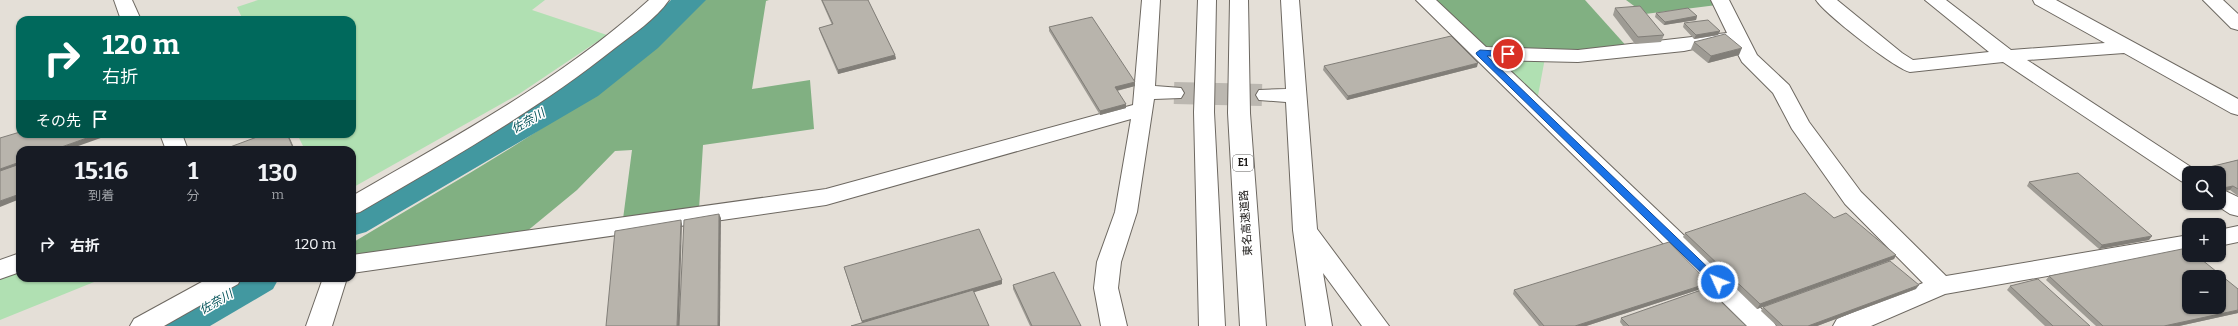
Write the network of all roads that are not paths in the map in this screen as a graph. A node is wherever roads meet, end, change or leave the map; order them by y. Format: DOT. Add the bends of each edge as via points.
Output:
graph roads {
  1 [pos="124,0"];
  2 [pos="660,0"];
  3 [pos="1207,0"];
  4 [pos="1239,0"];
  5 [pos="1290,0"];
  6 [pos="1425,0"];
  7 [pos="1720,0"];
  8 [pos="1825,0"];
  9 [pos="1934,0"];
  10 [pos="2042,0"];
  11 [pos="2212,0"];
  12 [pos="1149,2"];
  13 [pos="130,16"];
  14 [pos="2238,24"];
  15 [pos="1738,35"];
  16 [pos="2127,47"];
  17 [pos="1480,53"];
  18 [pos="2007,56"];
  19 [pos="2208,91"];
  20 [pos="1174,93"];
  21 [pos="2238,94"];
  22 [pos="1266,95"];
  23 [pos="1297,96"];
  24 [pos="1143,100"];
  25 [pos="2238,108"];
  26 [pos="2182,171"];
  27 [pos="2226,200"];
  28 [pos="356,204"];
  29 [pos="2238,208"];
  30 [pos="1305,230"];
  31 [pos="2238,234"];
  32 [pos="2226,237"];
  33 [pos="2182,244"];
  34 [pos="356,263"];
  35 [pos="16,264"];
  36 [pos="0,270"];
  37 [pos="222,282"];
  38 [pos="334,282"];
  39 [pos="1941,286"];
  40 [pos="143,326"];
  41 [pos="319,326"];
  42 [pos="1114,326"];
  43 [pos="1212,326"];
  44 [pos="1253,326"];
  45 [pos="1319,326"];
  46 [pos="1376,326"];
  47 [pos="1763,326"];
  48 [pos="1846,326"];
  1 -- 13 [label="main road"];
  2 -- 28 [label="main road" via="606,46 556,82 432,160"];
  3 -- 43 [label="main road" via="1204,112"];
  4 -- 44 [label="main road, 東名高速道路 / E1" via="1240,113"];
  5 -- 23 [label="main road"];
  6 -- 17 [label="main road"];
  7 -- 15 [label="main road"];
  8 -- 18 [label="main road" via="1895,57 1910,66"];
  9 -- 18 [label="main road"];
  10 -- 16 [label="main road"];
  11 -- 14 [label="main road"];
  12 -- 24 [label="main road"];
  15 -- 17 [label="main road" via="1684,45 1578,56"];
  15 -- 39 [label="main road" via="1749,58 1782,90 1800,124 1853,198"];
  16 -- 18 [label="main road"];
  16 -- 19 [label="main road"];
  17 -- 47 [label="main road"];
  18 -- 26 [label="main road"];
  19 -- 21 [label="main road"];
  19 -- 25 [label="main road"];
  20 -- 24 [label="main road"];
  22 -- 23 [label="main road"];
  23 -- 30 [label="main road"];
  24 -- 34 [label="main road" via="826,197"];
  24 -- 42 [label="main road" via="1126,212 1109,262 1106,288"];
  27 -- 29 [label="main road"];
  30 -- 45 [label="main road"];
  30 -- 46 [label="main road"];
  31 -- 32 [label="main road"];
  33 -- 39 [label="main road"];
  35 -- 36 [label="main road"];
  37 -- 40 [label="main road"];
  38 -- 41 [label="main road"];
  39 -- 48 [label="main road"];
}
